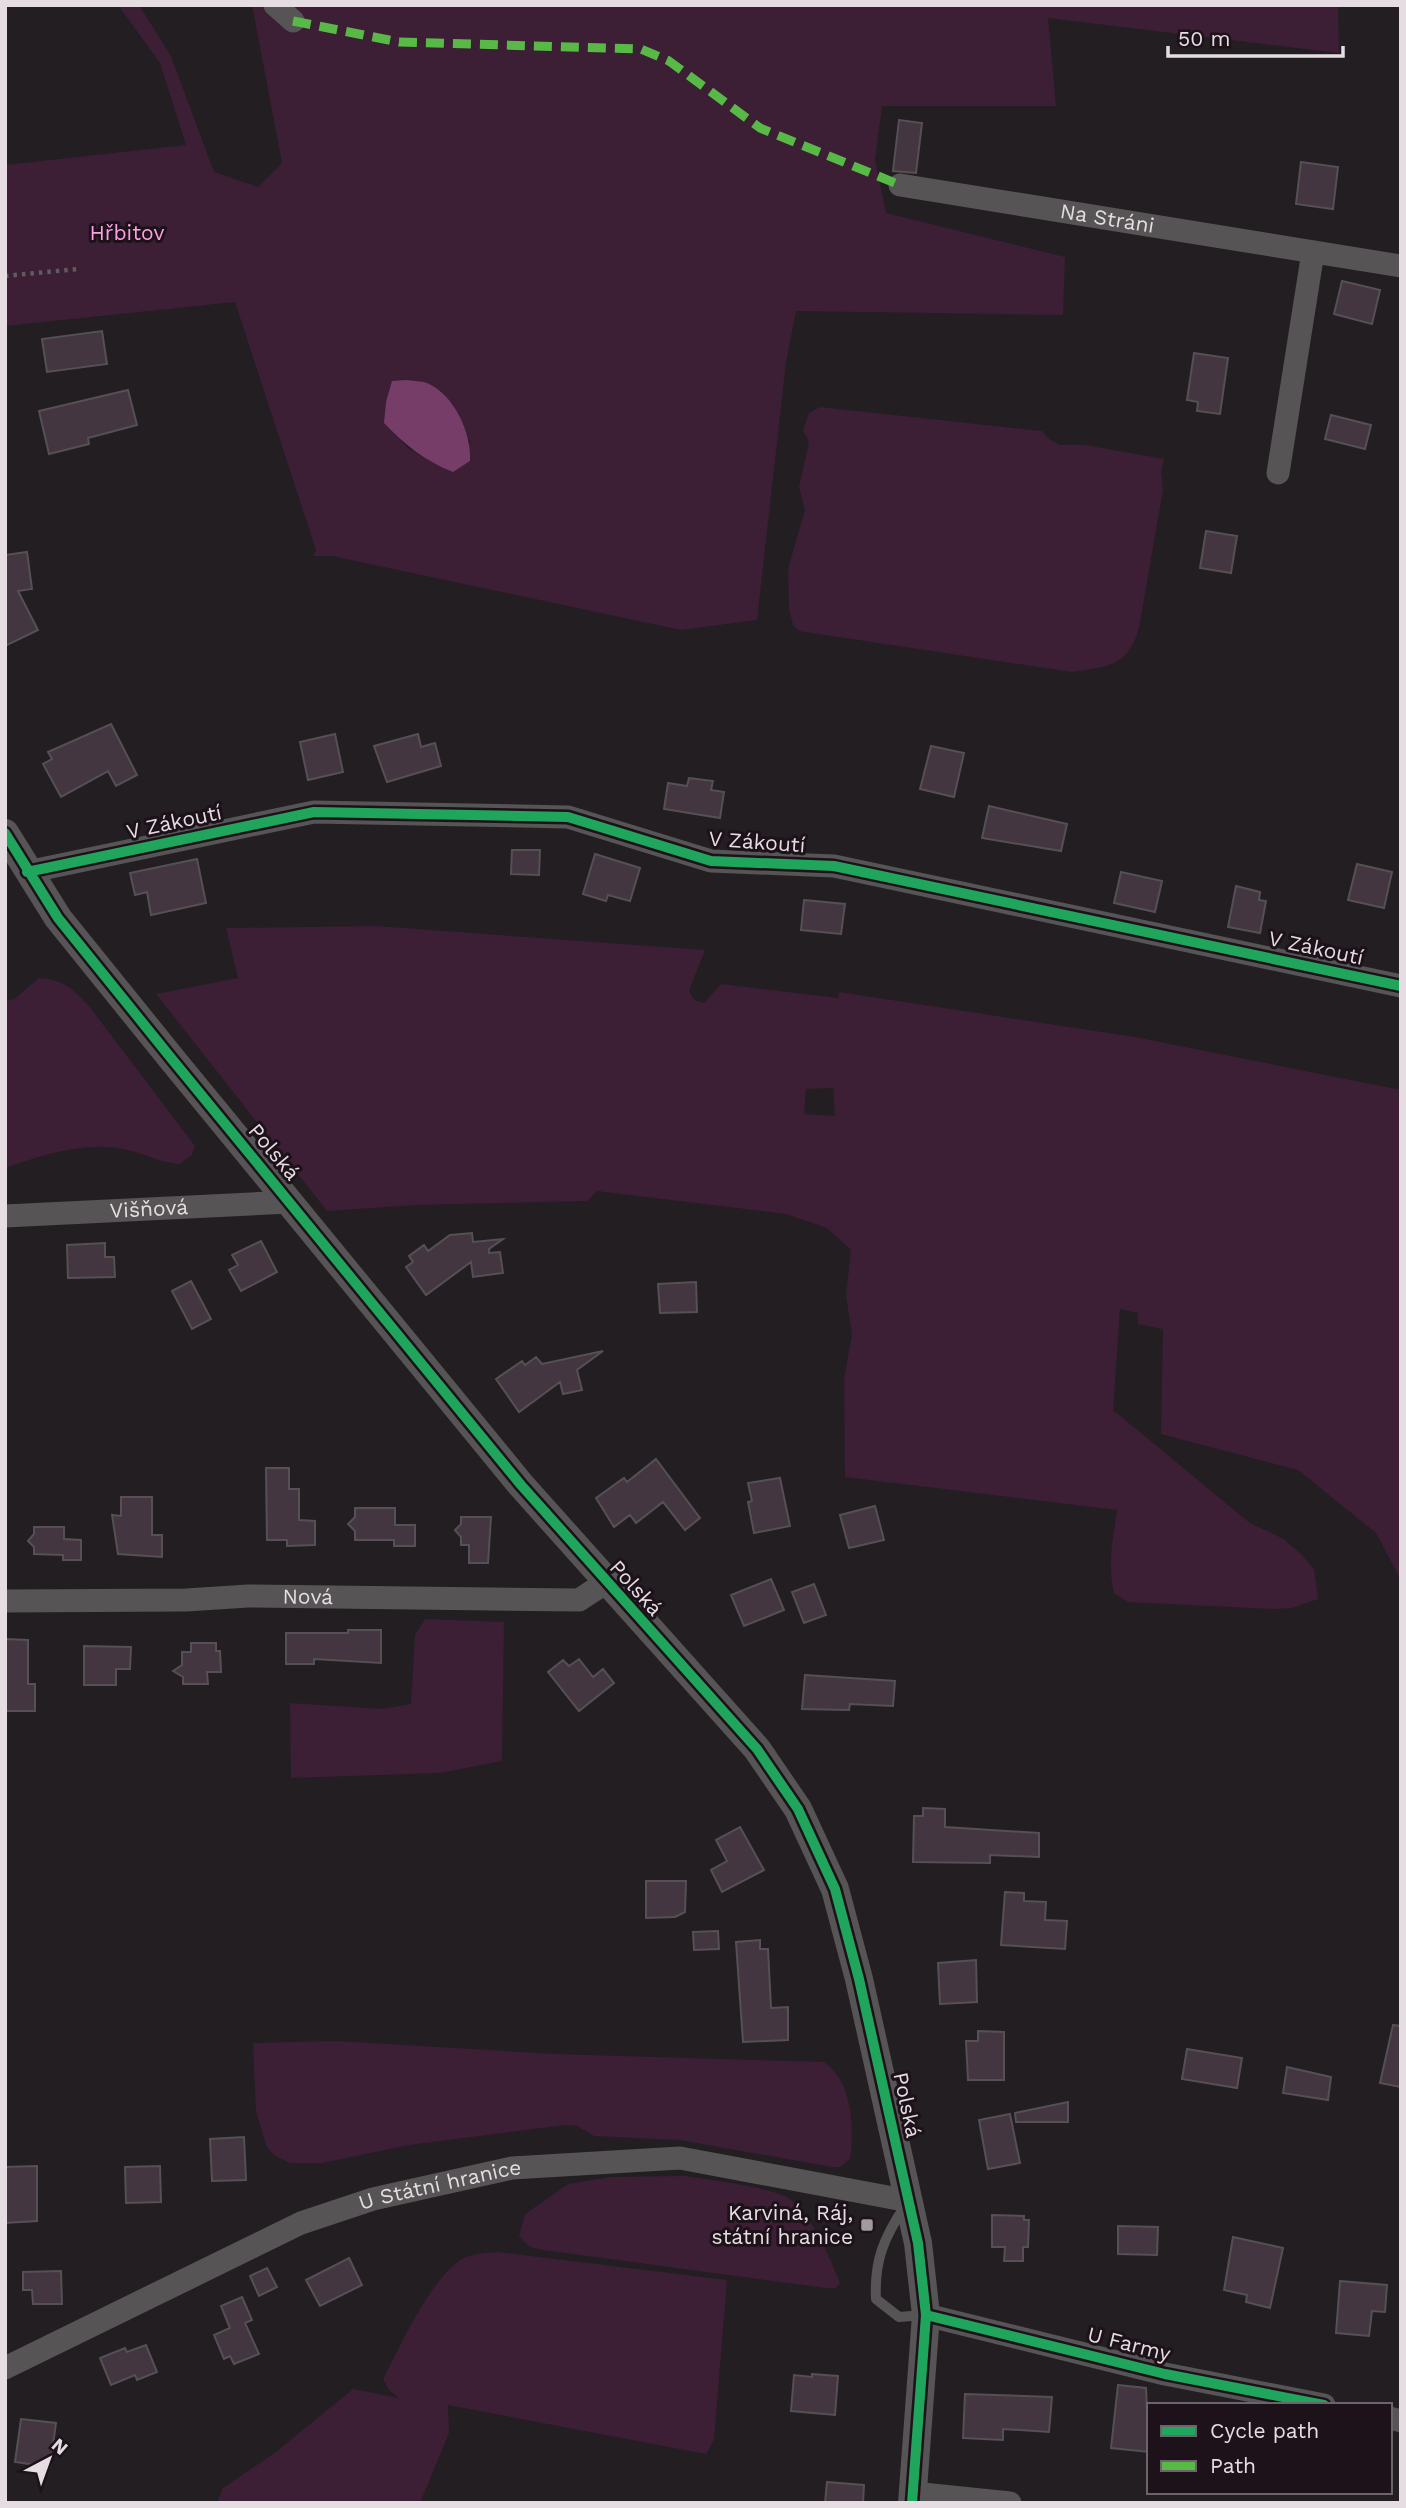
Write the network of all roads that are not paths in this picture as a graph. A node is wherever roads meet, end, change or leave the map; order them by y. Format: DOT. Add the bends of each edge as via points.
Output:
graph roads {
  1 [pos="275,5"];
  2 [pos="293,21"];
  3 [pos="900,185"];
  4 [pos="1313,252"];
  5 [pos="1401,266"];
  6 [pos="1278,473"];
  7 [pos="5,832"];
  8 [pos="27,872"];
  9 [pos="1401,986"];
  10 [pos="290,1202"];
  11 [pos="5,1216"];
  12 [pos="605,1583"];
  13 [pos="5,1601"];
  14 [pos="909,2201"];
  15 [pos="926,2315"];
  16 [pos="5,2368"];
  17 [pos="1314,2403"];
  18 [pos="913,2498"];
  19 [pos="1010,2503"];
  1 -- 2 [label="street"];
  3 -- 4 [label="street, Na Stráni"];
  4 -- 5 [label="street, Na Stráni"];
  4 -- 6 [label="street"];
  7 -- 8 [label="street, Polská"];
  8 -- 9 [label="street, V Zákoutí" via="314,812 568,817 710,862 834,866"];
  8 -- 10 [label="street, Polská" via="58,918"];
  10 -- 11 [label="street, Višňová"];
  10 -- 12 [label="street, Polská"];
  12 -- 13 [label="street, Nová" via="579,1600 248,1596"];
  12 -- 14 [label="street, Polská" via="757,1749 798,1809 835,1889"];
  14 -- 15 [label="street, Polská"];
  14 -- 15 [label="lane" via="890,2229 875,2269 876,2299 899,2317"];
  14 -- 16 [label="street, U Státní hranice" via="680,2158 512,2168 373,2199 301,2223"];
  15 -- 17 [label="street, U Farmy" via="1165,2374"];
  15 -- 18 [label="street, Polská"];
  18 -- 19 [label="street"];
}
